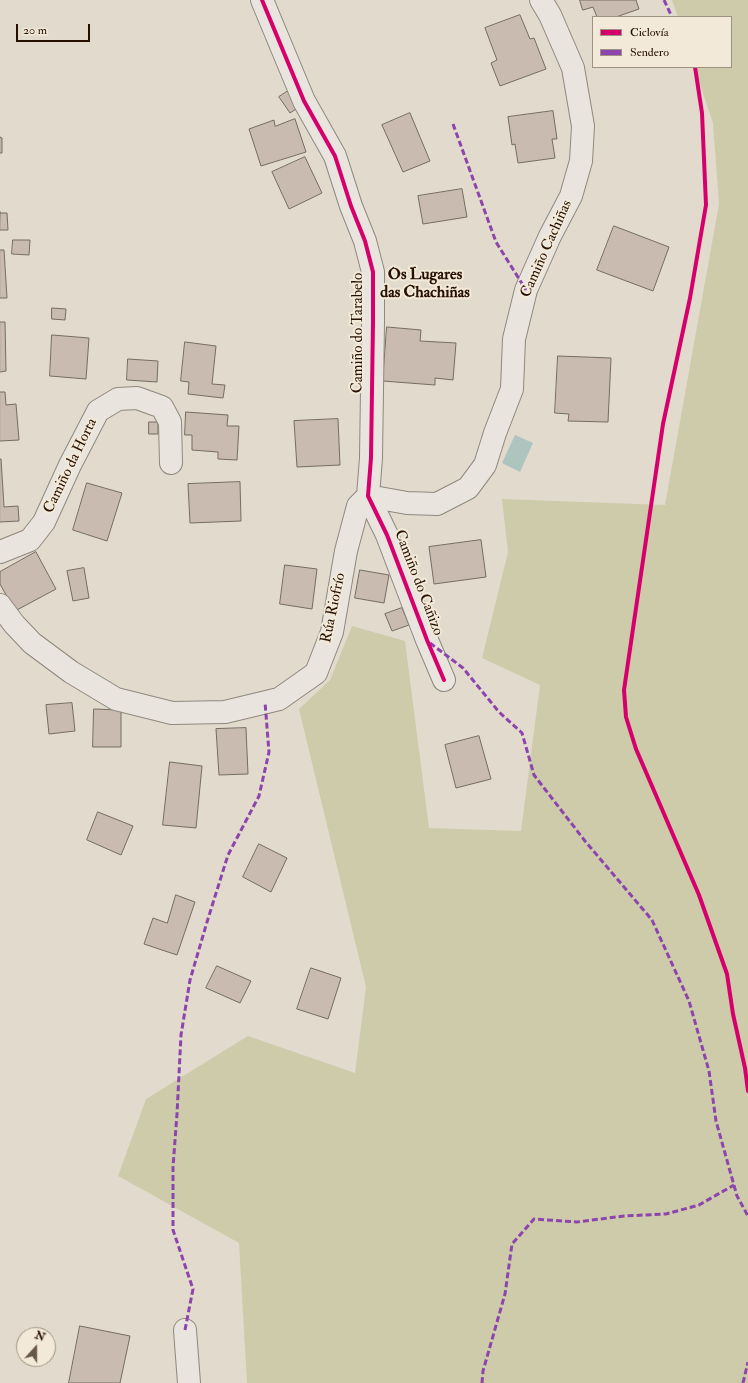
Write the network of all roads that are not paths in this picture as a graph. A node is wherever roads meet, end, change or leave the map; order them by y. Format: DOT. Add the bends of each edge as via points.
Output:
graph roads {
  1 [pos="262,0"];
  2 [pos="541,0"];
  3 [pos="171,463"];
  4 [pos="368,496"];
  5 [pos="0,552"];
  6 [pos="0,605"];
  7 [pos="444,680"];
  8 [pos="185,1330"];
  9 [pos="189,1383"];
  1 -- 4 [label="street, Camiño do Tarabelo" via="304,101 335,156 365,241 373,272 371,458"];
  2 -- 4 [label="street, Camiño Cachiñas" via="573,68 583,126 581,161 571,196 526,290 514,339 512,389 485,466 468,488 437,504 407,503"];
  3 -- 5 [label="street, Camiño da Horta" via="170,422 162,407 137,398 118,399 98,411 44,522 30,540"];
  4 -- 6 [label="street, Rúa Riofrío" via="358,506 346,551 332,632 316,673 279,699 225,712 172,713 116,699 71,672 32,643"];
  4 -- 7 [label="street, Camiño do Cañizo" via="387,535"];
  8 -- 9 [label="street"];
}
